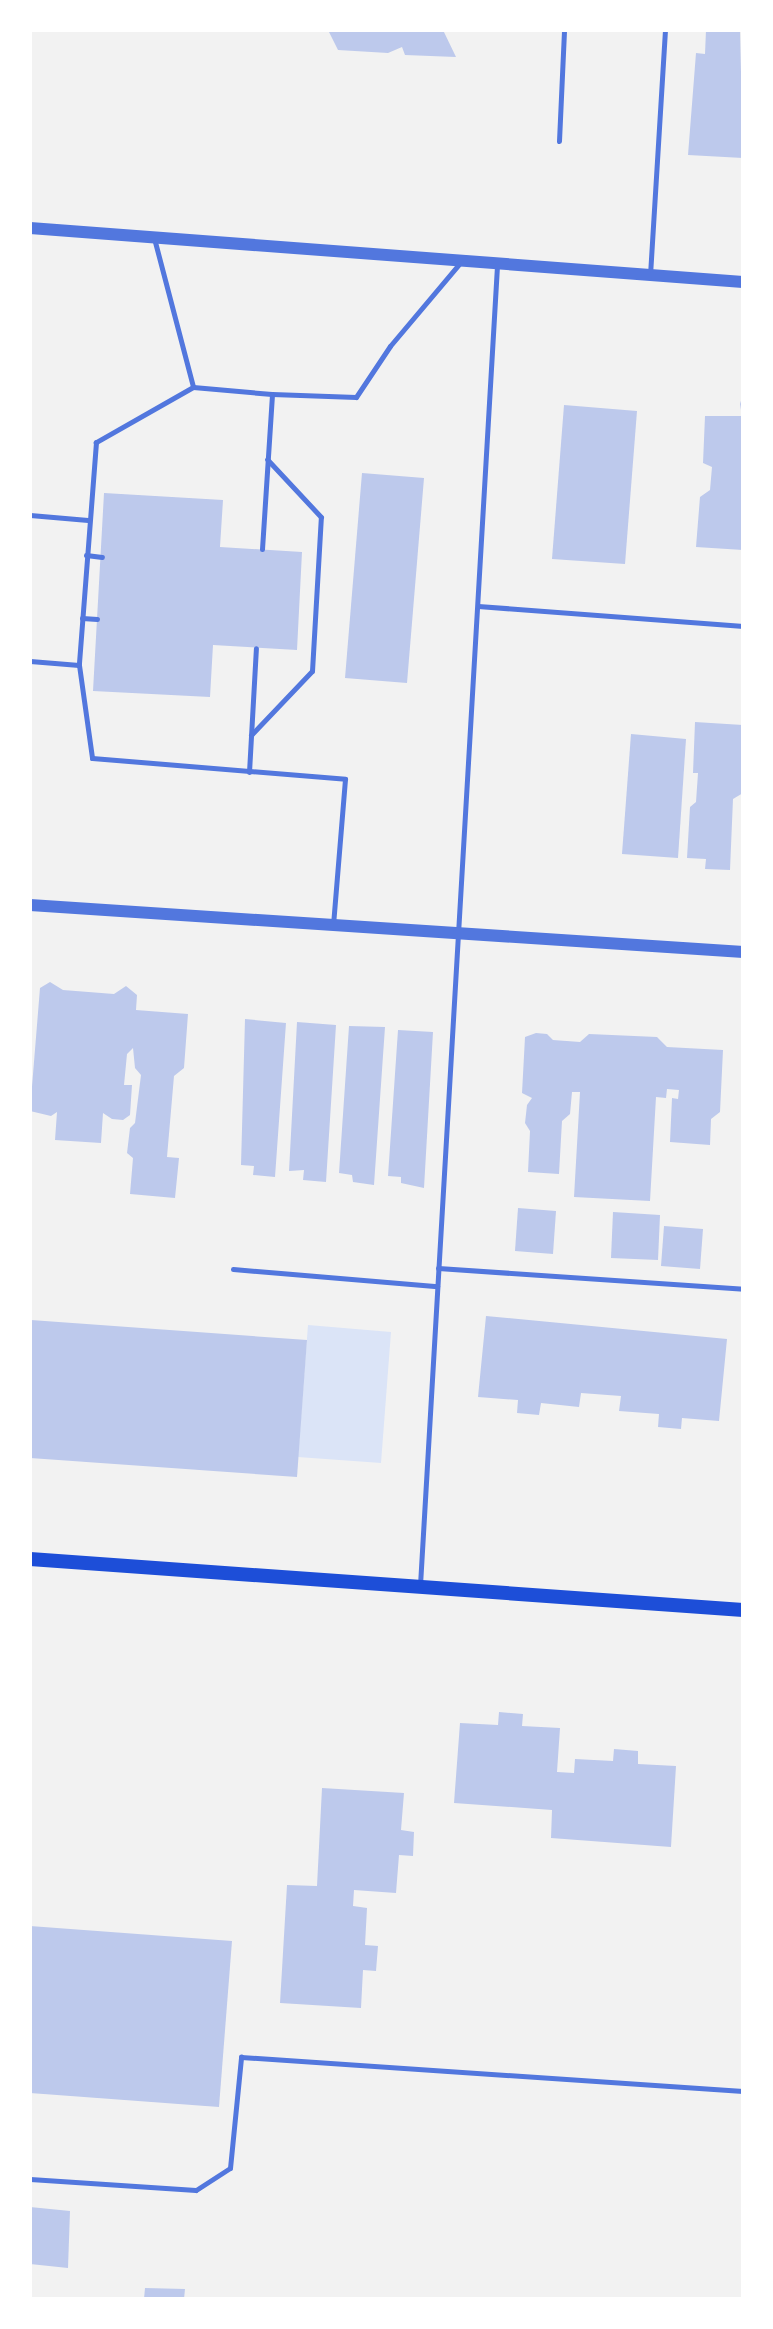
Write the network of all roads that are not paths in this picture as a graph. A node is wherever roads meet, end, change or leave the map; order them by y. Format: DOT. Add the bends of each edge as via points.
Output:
graph roads {
  1 [pos="564,30"];
  2 [pos="665,30"];
  3 [pos="559,141"];
  4 [pos="30,228"];
  5 [pos="155,238"];
  6 [pos="462,261"];
  7 [pos="498,264"];
  8 [pos="649,275"];
  9 [pos="743,282"];
  10 [pos="193,387"];
  11 [pos="272,394"];
  12 [pos="267,459"];
  13 [pos="30,515"];
  14 [pos="88,520"];
  15 [pos="262,550"];
  16 [pos="86,555"];
  17 [pos="102,556"];
  18 [pos="478,606"];
  19 [pos="82,618"];
  20 [pos="97,619"];
  21 [pos="743,626"];
  22 [pos="256,648"];
  23 [pos="30,661"];
  24 [pos="79,665"];
  25 [pos="251,735"];
  26 [pos="249,772"];
  27 [pos="30,905"];
  28 [pos="333,925"];
  29 [pos="458,933"];
  30 [pos="743,953"];
  31 [pos="438,1268"];
  32 [pos="233,1269"];
  33 [pos="438,1286"];
  34 [pos="743,1289"];
  35 [pos="30,1559"];
  36 [pos="420,1587"];
  37 [pos="743,1610"];
  38 [pos="743,2091"];
  39 [pos="30,2179"];
  1 -- 3 [label="lane"];
  2 -- 8 [label="lane"];
  4 -- 5 [label="street"];
  5 -- 6 [label="street"];
  5 -- 10 [label="lane"];
  6 -- 7 [label="street"];
  6 -- 11 [label="lane" via="390,346 356,397"];
  7 -- 8 [label="street"];
  7 -- 18 [label="lane"];
  8 -- 9 [label="street"];
  10 -- 11 [label="lane"];
  10 -- 14 [label="lane" via="96,442"];
  11 -- 12 [label="lane"];
  12 -- 15 [label="lane"];
  12 -- 25 [label="lane" via="321,517 314,643 312,671"];
  13 -- 14 [label="lane"];
  14 -- 16 [label="lane"];
  16 -- 17 [label="lane"];
  16 -- 19 [label="lane"];
  18 -- 21 [label="lane"];
  18 -- 29 [label="lane"];
  19 -- 20 [label="lane"];
  19 -- 24 [label="lane"];
  22 -- 25 [label="lane"];
  23 -- 24 [label="lane"];
  24 -- 26 [label="lane" via="92,758"];
  25 -- 26 [label="lane"];
  26 -- 28 [label="lane" via="345,779"];
  27 -- 28 [label="street"];
  28 -- 29 [label="street"];
  29 -- 30 [label="street"];
  29 -- 31 [label="lane"];
  31 -- 33 [label="lane"];
  31 -- 34 [label="lane"];
  32 -- 33 [label="lane"];
  33 -- 36 [label="lane"];
  35 -- 36 [label="main road"];
  36 -- 37 [label="main road"];
  38 -- 39 [label="lane" via="242,2057 230,2168 196,2190"];
}
